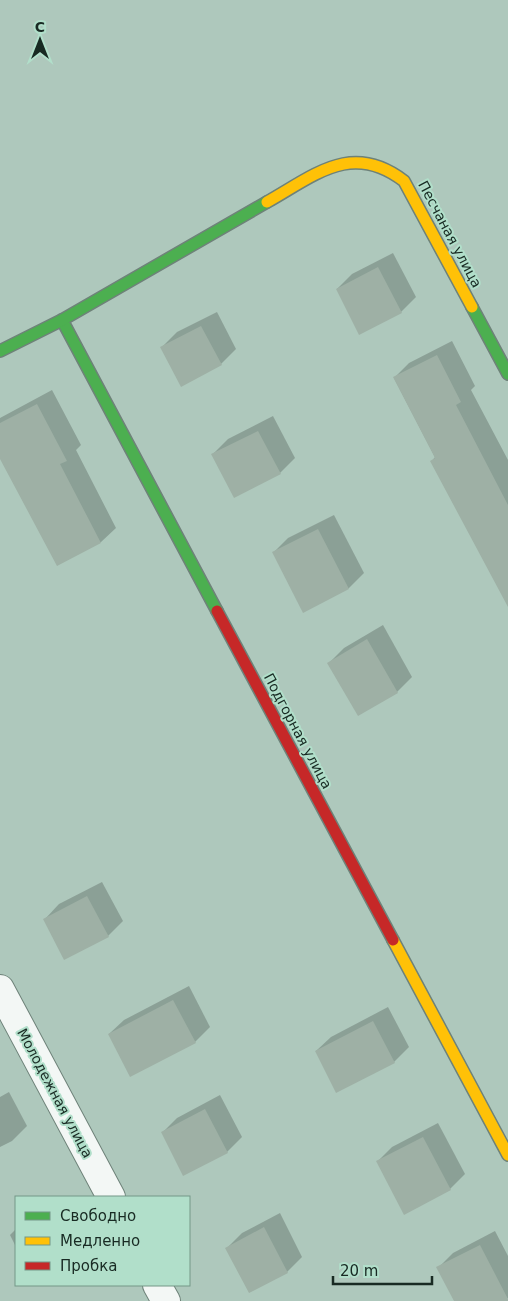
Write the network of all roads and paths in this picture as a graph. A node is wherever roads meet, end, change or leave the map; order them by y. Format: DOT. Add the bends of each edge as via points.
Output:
graph roads {
  1 [pos="62,320"];
  2 [pos="0,351"];
  3 [pos="508,374"];
  4 [pos="0,989"];
  5 [pos="508,1155"];
  6 [pos="110,1196"];
  7 [pos="158,1286"];
  8 [pos="166,1301"];
  1 -- 2 [label="street, Песчаная улица"];
  1 -- 3 [label="street, Песчаная улица" via="328,167 349,161 369,161 390,169 404,181"];
  1 -- 5 [label="street, Подгорная улица"];
  4 -- 6 [label="street, Молодежная улица"];
  7 -- 8 [label="street"];
}
